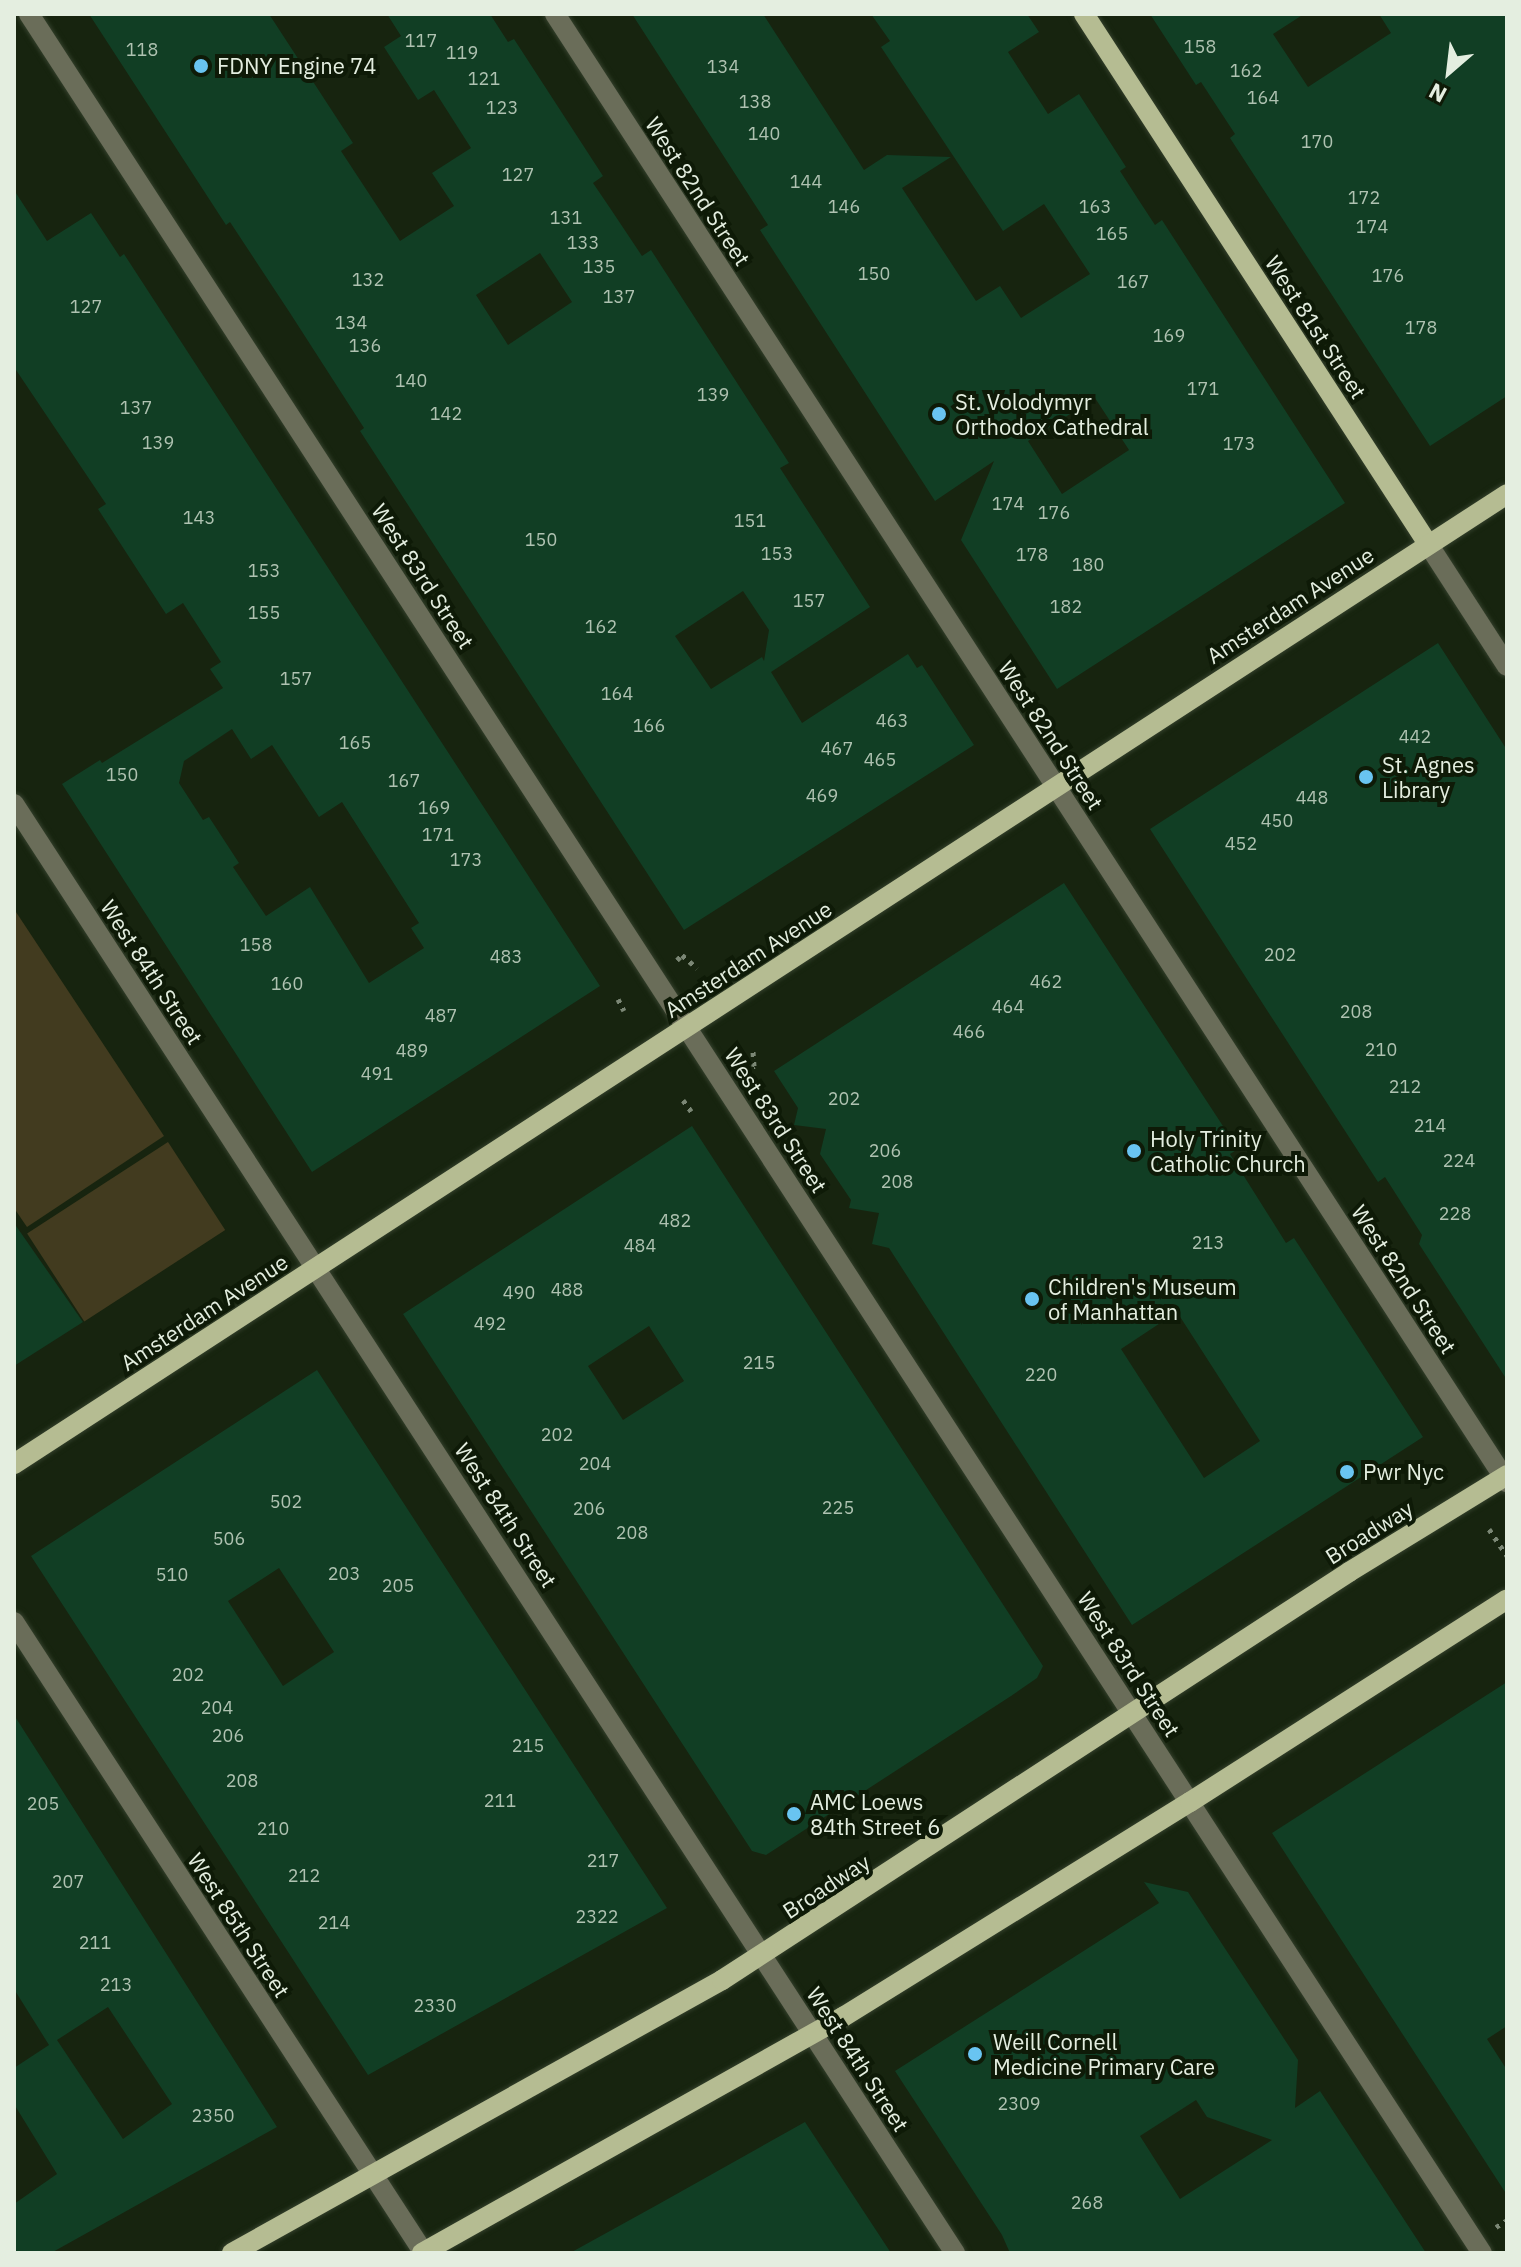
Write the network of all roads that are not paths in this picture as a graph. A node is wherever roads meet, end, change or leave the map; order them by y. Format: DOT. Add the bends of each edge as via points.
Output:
graph roads {
  1 [pos="29,14"];
  2 [pos="555,14"];
  3 [pos="1084,14"];
  4 [pos="1507,494"];
  5 [pos="1428,544"];
  6 [pos="1507,666"];
  7 [pos="1057,786"];
  8 [pos="14,804"];
  9 [pos="688,1027"];
  10 [pos="317,1267"];
  11 [pos="14,1464"];
  12 [pos="1506,1478"];
  13 [pos="1507,1599"];
  14 [pos="14,1622"];
  15 [pos="1132,1713"];
  16 [pos="1190,1802"];
  17 [pos="763,1954"];
  18 [pos="814,2034"];
  19 [pos="373,2175"];
  20 [pos="232,2253"];
  21 [pos="423,2253"];
  22 [pos="955,2253"];
  23 [pos="1482,2253"];
  1 -- 9 [label="street, West 83rd Street"];
  2 -- 7 [label="street, West 82nd Street"];
  3 -- 5 [label="main road, West 81st Street"];
  4 -- 5 [label="main road, Amsterdam Avenue"];
  5 -- 6 [label="street, West 81st Street"];
  5 -- 7 [label="main road, Amsterdam Avenue"];
  7 -- 9 [label="main road, Amsterdam Avenue"];
  7 -- 12 [label="street, West 82nd Street"];
  8 -- 10 [label="street, West 84th Street"];
  9 -- 10 [label="main road, Amsterdam Avenue"];
  9 -- 15 [label="street, West 83rd Street"];
  10 -- 11 [label="main road, Amsterdam Avenue"];
  10 -- 17 [label="street, West 84th Street"];
  12 -- 15 [label="main road, Broadway"];
  13 -- 16 [label="main road"];
  14 -- 19 [label="street, West 85th Street"];
  15 -- 16 [label="street, West 83rd Street"];
  15 -- 17 [label="main road, Broadway"];
  16 -- 18 [label="main road"];
  16 -- 23 [label="street, West 83rd Street"];
  17 -- 18 [label="street, West 84th Street"];
  17 -- 19 [label="main road, Broadway"];
  18 -- 21 [label="main road"];
  18 -- 22 [label="street, West 84th Street"];
  19 -- 20 [label="main road, Broadway"];
  19 -- 21 [label="street, West 85th Street"];
}
